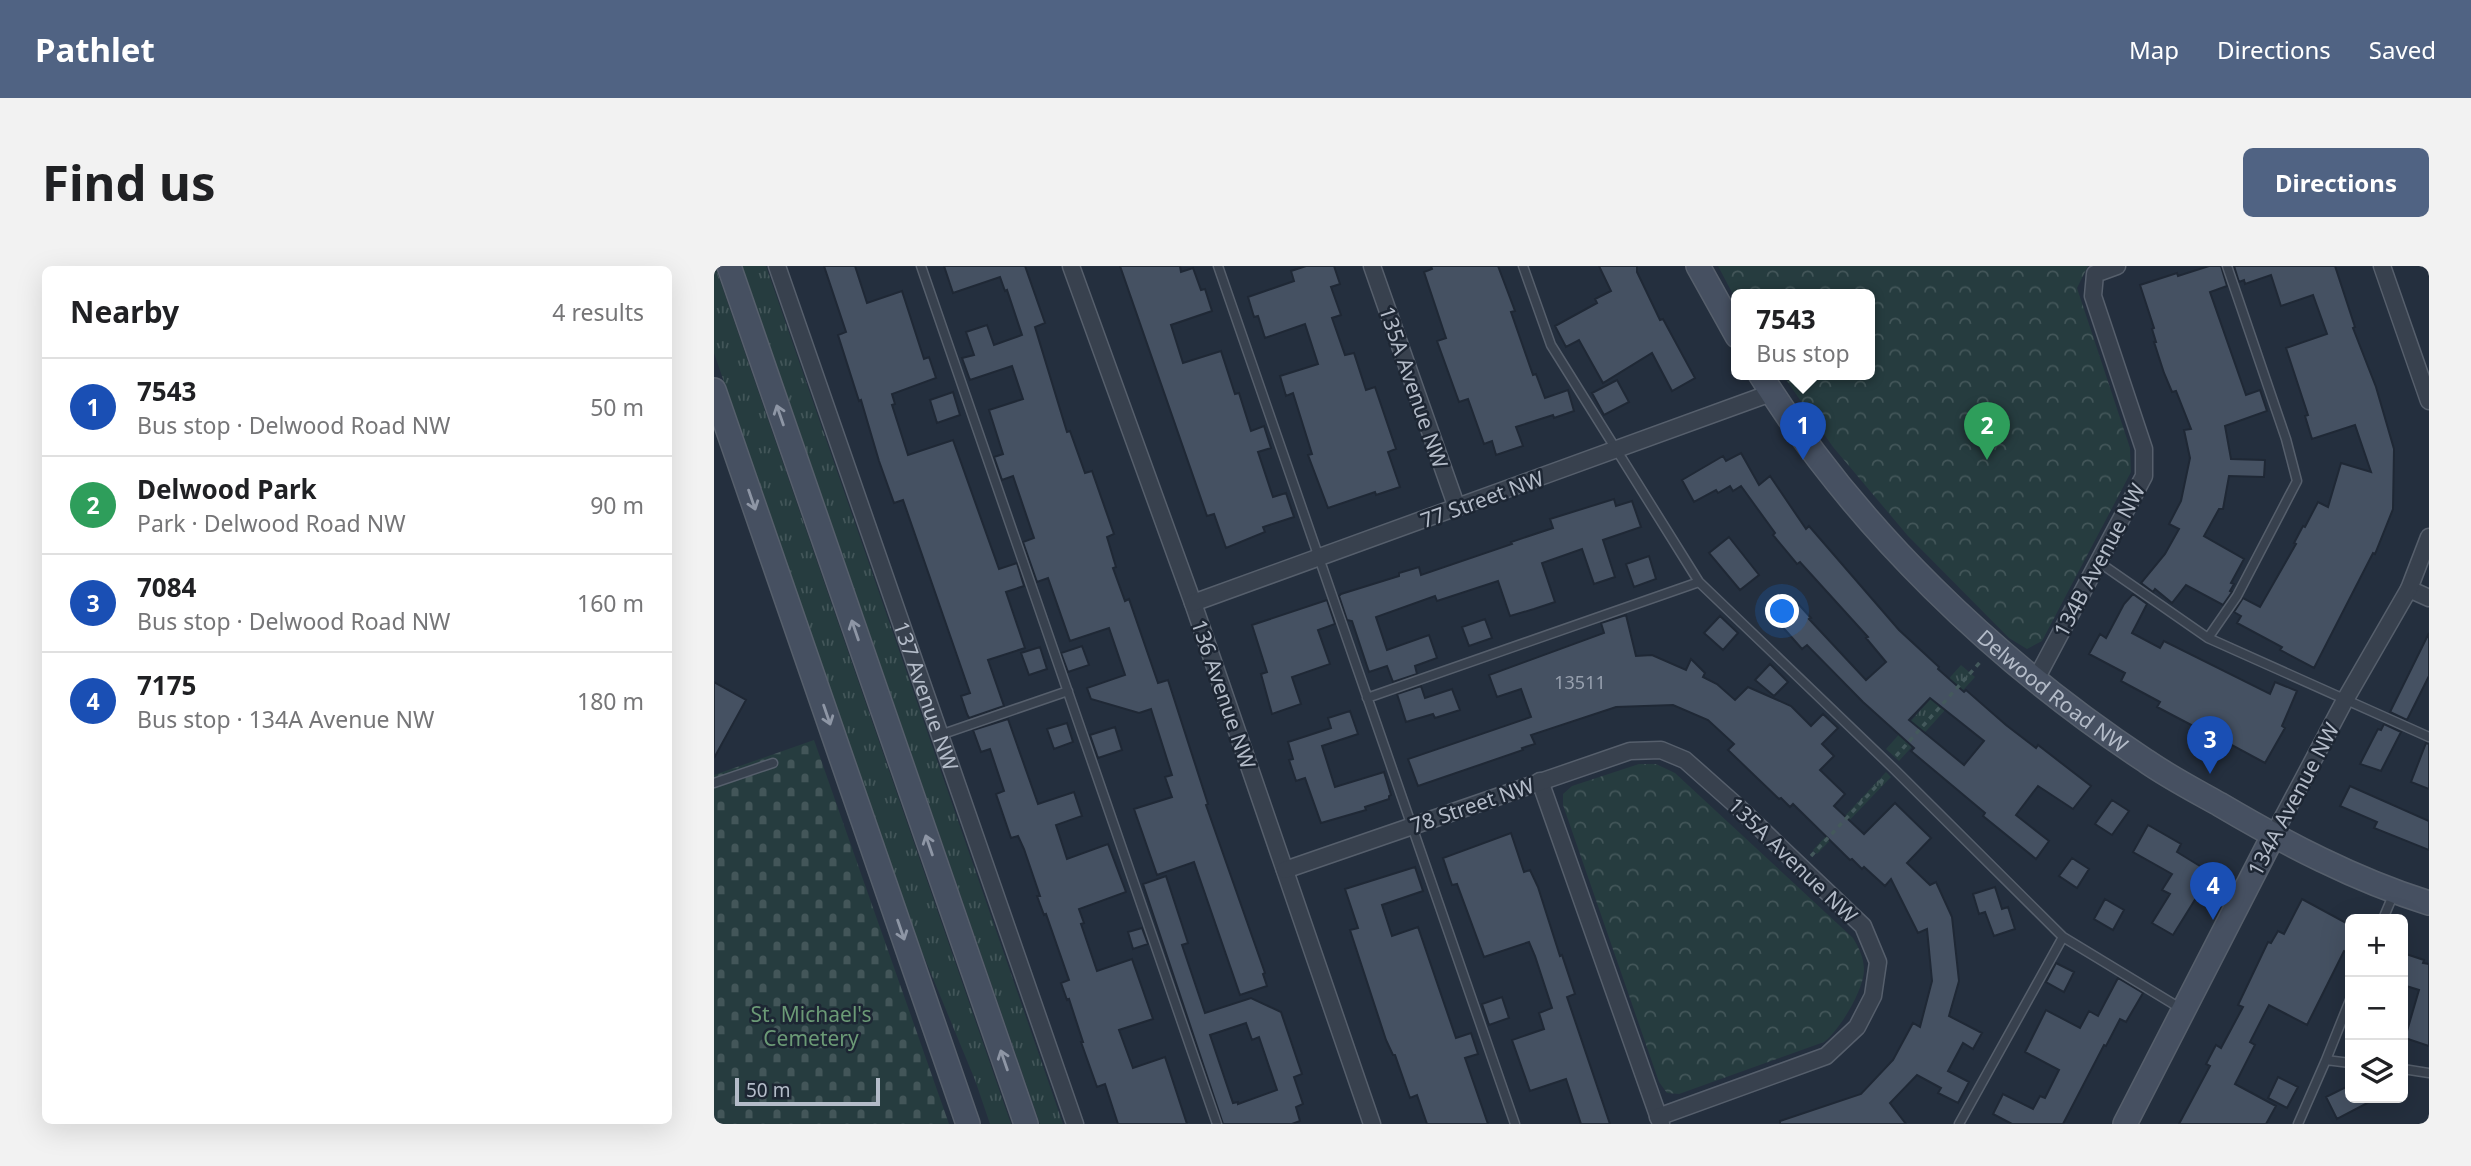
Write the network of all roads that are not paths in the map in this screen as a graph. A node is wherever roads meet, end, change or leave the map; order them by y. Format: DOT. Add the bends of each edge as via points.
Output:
graph roads {
  1 [pos="729,266"];
  2 [pos="777,266"];
  3 [pos="921,266"];
  4 [pos="1071,266"];
  5 [pos="1218,266"];
  6 [pos="1372,266"];
  7 [pos="1523,266"];
  8 [pos="1698,266"];
  9 [pos="2117,266"];
  10 [pos="2227,266"];
  11 [pos="2382,266"];
  12 [pos="1731,325"];
  13 [pos="1765,384"];
  14 [pos="714,390"];
  15 [pos="2429,401"];
  16 [pos="1616,450"];
  17 [pos="1457,508"];
  18 [pos="2429,537"];
  19 [pos="1319,557"];
  20 [pos="2100,563"];
  21 [pos="1699,582"];
  22 [pos="2409,589"];
  23 [pos="2429,598"];
  24 [pos="1193,603"];
  25 [pos="2208,638"];
  26 [pos="2035,681"];
  27 [pos="1068,691"];
  28 [pos="1367,698"];
  29 [pos="2345,700"];
  30 [pos="940,735"];
  31 [pos="2429,737"];
  32 [pos="1661,750"];
  33 [pos="772,763"];
  34 [pos="1540,781"];
  35 [pos="714,783"];
  36 [pos="1412,826"];
  37 [pos="2273,836"];
  38 [pos="1284,870"];
  39 [pos="2394,892"];
  40 [pos="2429,903"];
  41 [pos="2385,914"];
  42 [pos="2063,937"];
  43 [pos="2184,1010"];
  44 [pos="2345,1012"];
  45 [pos="2326,1060"];
  46 [pos="2345,1062"];
  47 [pos="2408,1070"];
  48 [pos="2429,1073"];
  49 [pos="1660,1121"];
  50 [pos="968,1124"];
  51 [pos="1026,1124"];
  52 [pos="1075,1124"];
  53 [pos="1217,1124"];
  54 [pos="1372,1124"];
  55 [pos="1515,1124"];
  56 [pos="1959,1124"];
  57 [pos="2125,1124"];
  58 [pos="2298,1124"];
  51 -- 1 [label="main road, one-way"];
  2 -- 30 [label="street, 137 Avenue NW"];
  3 -- 27 [label="lane"];
  4 -- 24 [label="street, 136 Avenue NW"];
  5 -- 19 [label="lane"];
  6 -- 17 [label="street, 135A Avenue NW"];
  7 -- 16 [label="lane" via="1551,345"];
  8 -- 12 [label="main road"];
  9 -- 20 [label="street, 134B Avenue NW" via="2095,274 2093,296 2144,449 2144,476"];
  10 -- 25 [label="lane" via="2297,481 2237,596"];
  11 -- 15 [label="street"];
  13 -- 16 [label="street, 77 Street NW"];
  13 -- 26 [label="main road, Delwood Road NW" via="1828,470 1890,543 1959,614"];
  14 -- 50 [label="main road, one-way"];
  16 -- 17 [label="street, 77 Street NW"];
  16 -- 21 [label="lane"];
  17 -- 19 [label="street, 77 Street NW"];
  18 -- 22 [label="street, 134A Avenue NW"];
  19 -- 24 [label="street, 77 Street NW"];
  19 -- 28 [label="lane"];
  20 -- 25 [label="lane"];
  20 -- 26 [label="street, 134B Avenue NW"];
  21 -- 28 [label="lane"];
  21 -- 42 [label="lane"];
  22 -- 23 [label="street"];
  22 -- 29 [label="street, 134A Avenue NW"];
  24 -- 38 [label="street, 136 Avenue NW"];
  25 -- 29 [label="lane"];
  26 -- 37 [label="main road, Delwood Road NW" via="2148,763"];
  27 -- 30 [label="lane"];
  27 -- 53 [label="lane"];
  28 -- 36 [label="lane"];
  29 -- 31 [label="lane"];
  29 -- 37 [label="street, 134A Avenue NW"];
  30 -- 52 [label="street, 137 Avenue NW"];
  32 -- 34 [label="street, 78 Street NW" via="1630,751"];
  32 -- 49 [label="street, 135A Avenue NW" via="1685,760 1863,926 1878,961 1873,996 1857,1027 1826,1056"];
  33 -- 35 [label="lane"];
  34 -- 36 [label="street, 78 Street NW"];
  34 -- 49 [label="street, 135A Avenue NW"];
  36 -- 38 [label="street, 78 Street NW"];
  36 -- 55 [label="lane"];
  37 -- 39 [label="main road, Delwood Road NW"];
  37 -- 43 [label="main road, 134A Avenue NW"];
  38 -- 54 [label="street, 136 Avenue NW"];
  39 -- 40 [label="main road, Delwood Road NW"];
  39 -- 41 [label="lane"];
  42 -- 43 [label="lane"];
  42 -- 56 [label="lane"];
  43 -- 57 [label="main road, 134A Avenue NW"];
  44 -- 45 [label="lane"];
  45 -- 46 [label="lane"];
  45 -- 58 [label="lane"];
  47 -- 48 [label="lane"];
}
